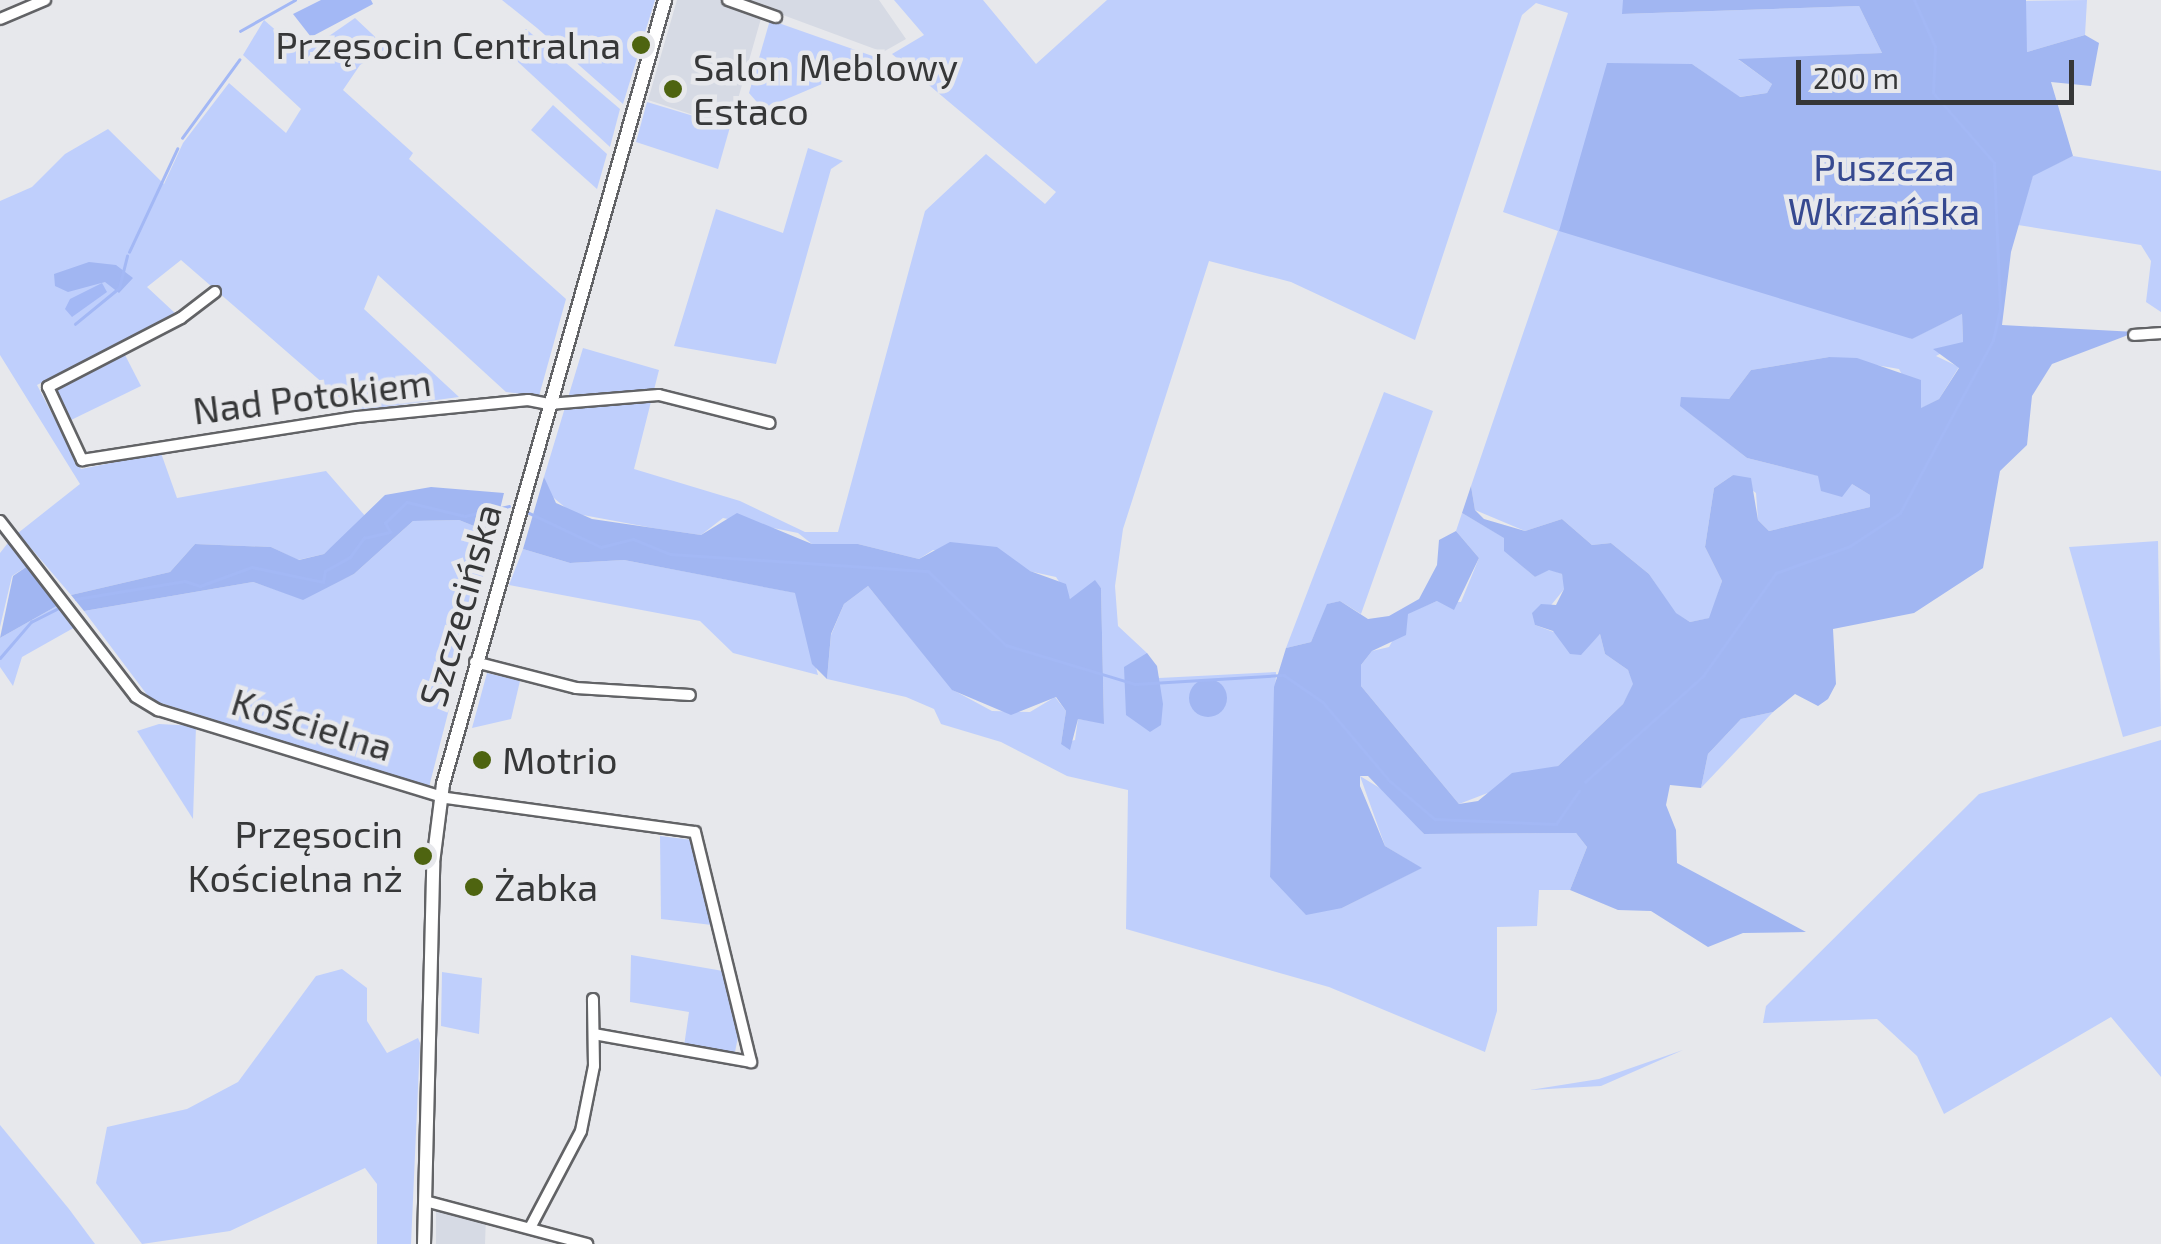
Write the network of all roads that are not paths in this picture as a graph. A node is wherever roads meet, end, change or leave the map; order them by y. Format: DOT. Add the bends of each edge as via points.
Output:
graph roads {
  1 [pos="45,0"];
  2 [pos="665,0"];
  3 [pos="728,0"];
  4 [pos="776,17"];
  5 [pos="0,19"];
  6 [pos="215,292"];
  7 [pos="2161,333"];
  8 [pos="2134,335"];
  9 [pos="549,404"];
  10 [pos="770,423"];
  11 [pos="0,520"];
  12 [pos="475,662"];
  13 [pos="690,696"];
  14 [pos="440,796"];
  15 [pos="593,999"];
  16 [pos="594,1034"];
  17 [pos="425,1201"];
  18 [pos="531,1226"];
  19 [pos="424,1244"];
  20 [pos="588,1244"];
  1 -- 5 [label="street"];
  2 -- 9 [label="street, Szczecińska"];
  3 -- 4 [label="street"];
  6 -- 9 [label="street, Nad Potokiem" via="181,318 48,387 82,460 356,416 528,400"];
  7 -- 8 [label="street"];
  9 -- 10 [label="street, Nad Potokiem" via="658,394"];
  9 -- 12 [label="street, Szczecińska"];
  11 -- 14 [label="street, Kościelna" via="146,705"];
  12 -- 13 [label="street" via="576,688"];
  12 -- 14 [label="street, Szczecińska"];
  14 -- 16 [label="street, Kościelna" via="695,832 751,1062"];
  14 -- 17 [label="street, Szczecińska"];
  15 -- 16 [label="street"];
  16 -- 18 [label="street" via="581,1131"];
  17 -- 18 [label="street"];
  17 -- 19 [label="street, Szczecińska"];
  18 -- 20 [label="street"];
}
